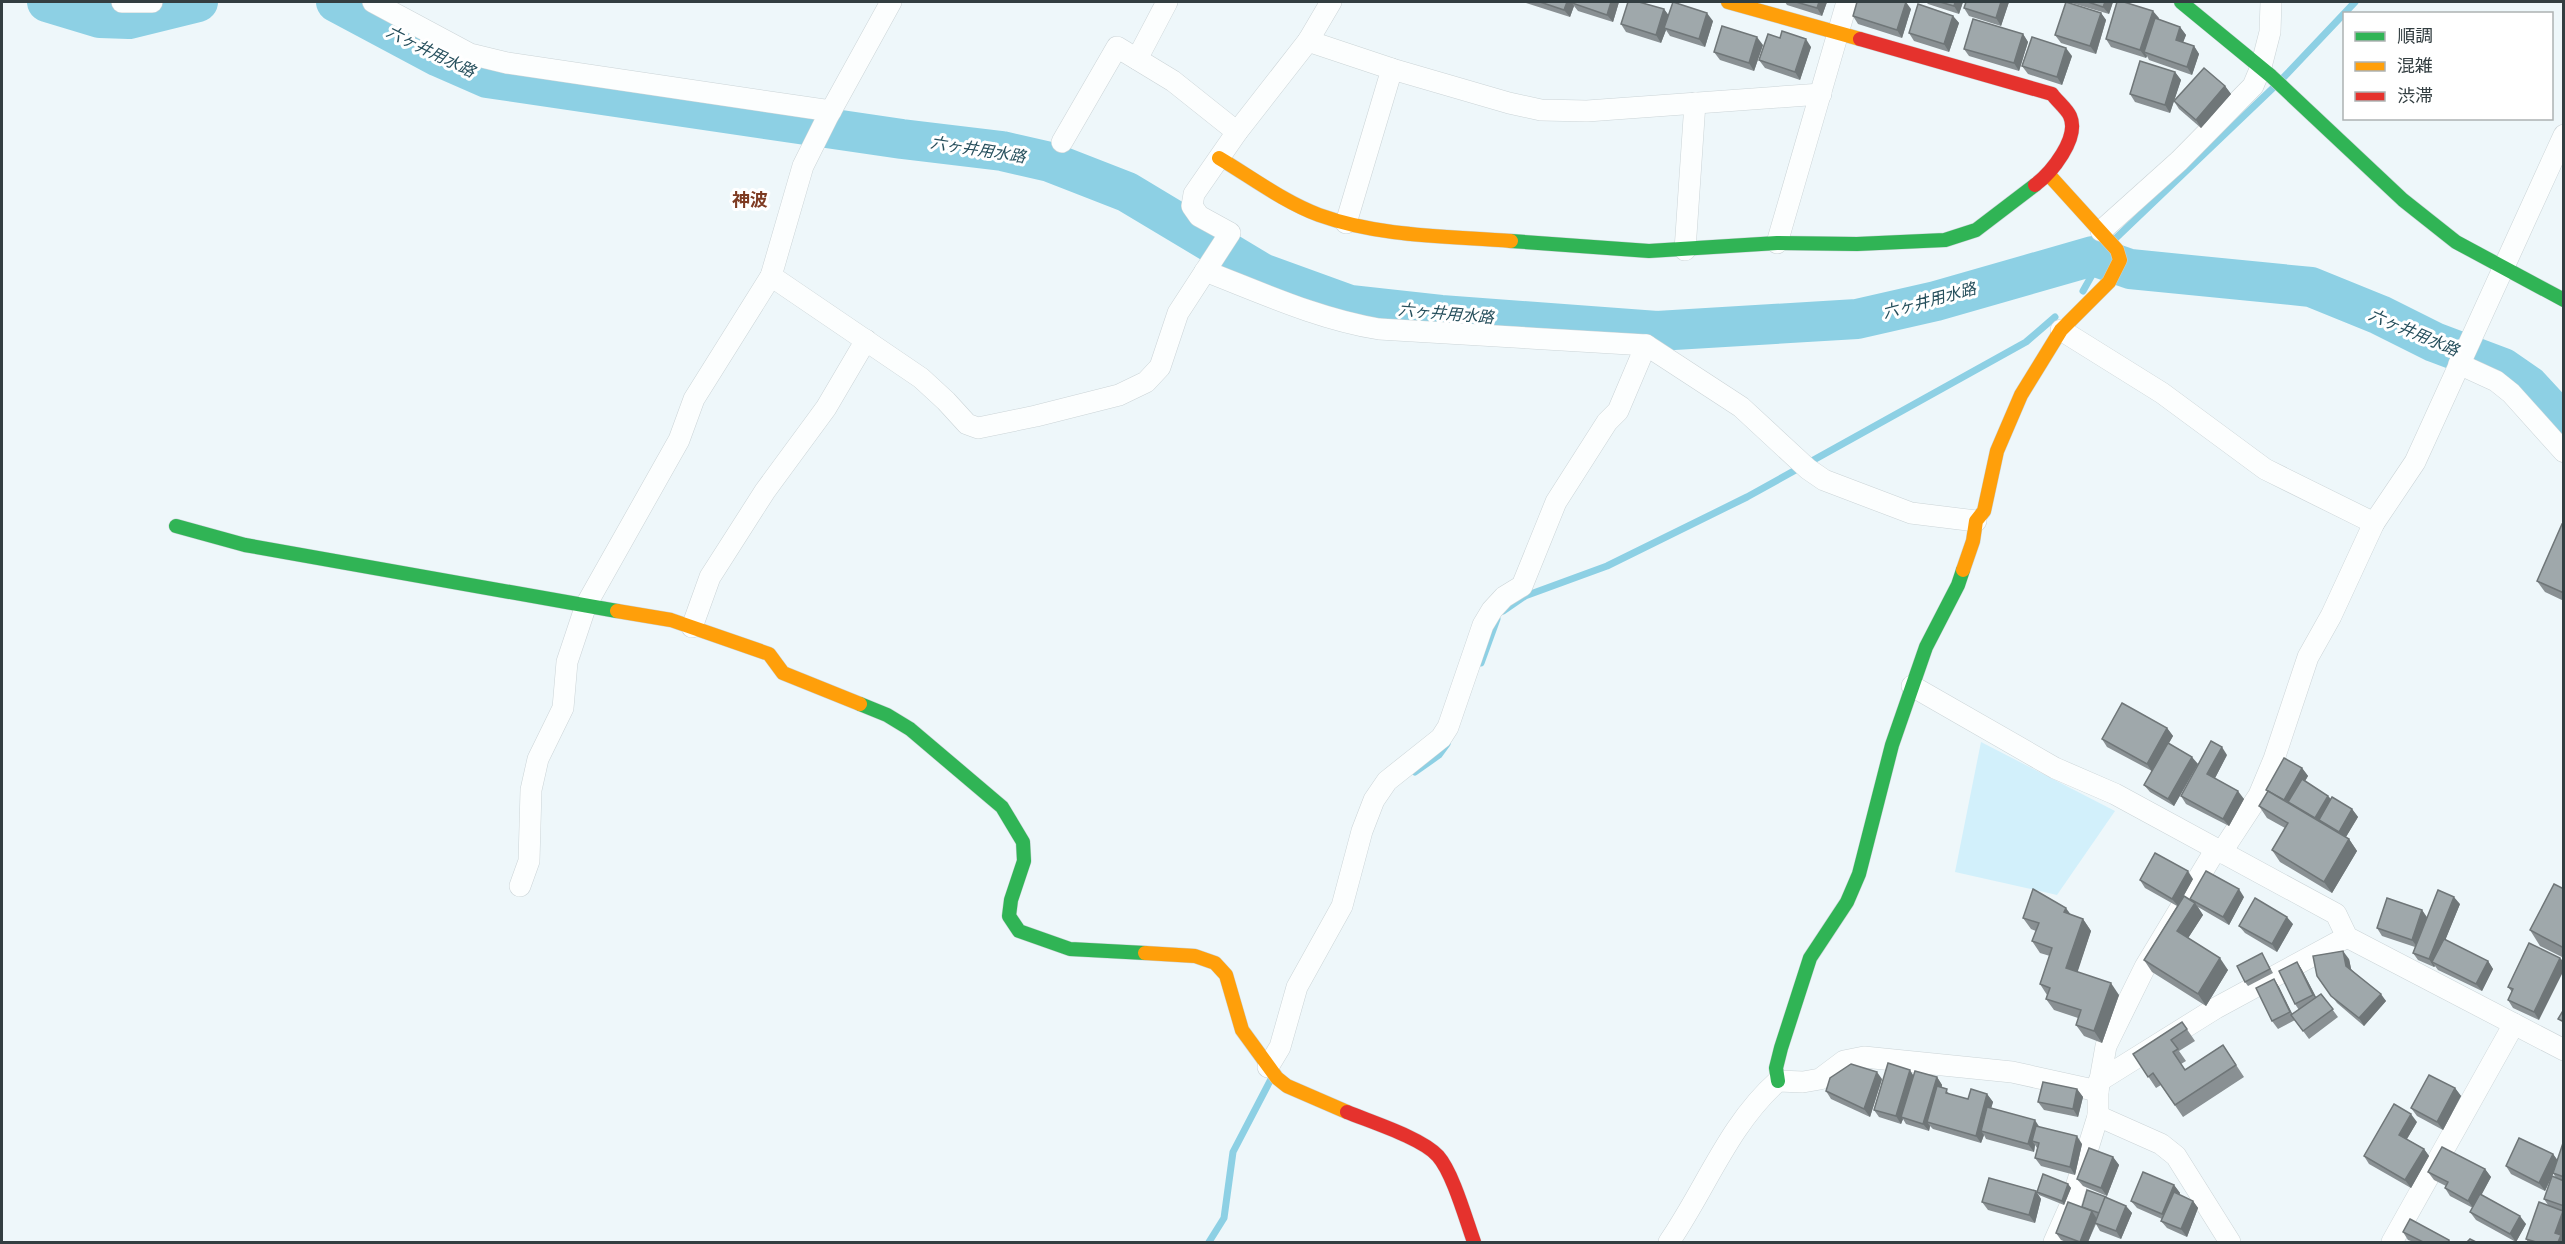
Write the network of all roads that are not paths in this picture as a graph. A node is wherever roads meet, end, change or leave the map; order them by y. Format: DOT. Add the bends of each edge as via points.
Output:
graph roads {
  1 [pos="123,2"];
  2 [pos="152,2"];
  3 [pos="373,2"];
  4 [pos="891,2"];
  5 [pos="1167,2"];
  6 [pos="1331,2"];
  7 [pos="1728,2"];
  8 [pos="1847,2"];
  9 [pos="2181,2"];
  10 [pos="2271,2"];
  11 [pos="1838,34"];
  12 [pos="1308,40"];
  13 [pos="1137,59"];
  14 [pos="1392,69"];
  15 [pos="2266,72"];
  16 [pos="1821,93"];
  17 [pos="1695,103"];
  18 [pos="829,114"];
  19 [pos="1237,132"];
  20 [pos="2564,135"];
  21 [pos="1062,142"];
  22 [pos="1219,158"];
  23 [pos="2049,175"];
  24 [pos="1346,223"];
  25 [pos="2103,233"];
  26 [pos="1777,243"];
  27 [pos="1685,250"];
  28 [pos="1214,257"];
  29 [pos="2501,268"];
  30 [pos="771,276"];
  31 [pos="2564,300"];
  32 [pos="2061,330"];
  33 [pos="866,340"];
  34 [pos="1646,345"];
  35 [pos="2463,356"];
  36 [pos="2564,452"];
  37 [pos="1976,521"];
  38 [pos="2374,523"];
  39 [pos="176,526"];
  40 [pos="586,605"];
  41 [pos="692,627"];
  42 [pos="1912,686"];
  43 [pos="2218,851"];
  44 [pos="520,886"];
  45 [pos="2348,937"];
  46 [pos="2514,1024"];
  47 [pos="2564,1050"];
  48 [pos="1271,1071"];
  49 [pos="1778,1081"];
  50 [pos="2098,1086"];
  51 [pos="2098,1116"];
  52 [pos="1473,1242"];
  53 [pos="1669,1242"];
  54 [pos="2054,1242"];
  55 [pos="2230,1242"];
  56 [pos="2392,1242"];
  1 -- 2 [label="street"];
  3 -- 18 [label="street" via="470,54"];
  4 -- 18 [label="street"];
  5 -- 13 [label="street"];
  6 -- 12 [label="street"];
  7 -- 11 [label="street"];
  8 -- 11 [label="street"];
  9 -- 15 [label="street"];
  10 -- 15 [label="street"];
  11 -- 16 [label="street"];
  11 -- 23 [label="street" via="2052,94 2072,117 2071,138"];
  12 -- 14 [label="street"];
  12 -- 19 [label="street"];
  13 -- 19 [label="street" via="1173,81"];
  13 -- 21 [label="street" via="1117,47"];
  14 -- 17 [label="street" via="1541,110 1587,111"];
  14 -- 24 [label="street"];
  15 -- 25 [label="street"];
  15 -- 29 [label="street" via="2403,200 2456,242"];
  16 -- 17 [label="street"];
  16 -- 26 [label="street"];
  17 -- 27 [label="street"];
  18 -- 30 [label="street" via="803,166"];
  19 -- 22 [label="street"];
  20 -- 29 [label="street"];
  22 -- 24 [label="street" via="1294,203"];
  22 -- 28 [label="street" via="1194,194 1192,206 1199,216 1230,233"];
  23 -- 25 [label="street"];
  23 -- 26 [label="street" via="1976,230 1945,240"];
  24 -- 27 [label="street" via="1427,237"];
  25 -- 32 [label="street" via="2118,261 2109,282"];
  26 -- 27 [label="street"];
  28 -- 33 [label="street" via="1178,313 1160,367 1146,382 1119,395 1036,416 978,428 967,424 921,378"];
  28 -- 34 [label="street" via="1282,301 1348,324"];
  29 -- 31 [label="street"];
  29 -- 35 [label="street"];
  30 -- 33 [label="street"];
  30 -- 40 [label="street" via="694,399 679,440"];
  32 -- 37 [label="street" via="2021,395 1997,451 1984,511"];
  32 -- 38 [label="street" via="2162,393 2265,469"];
  33 -- 41 [label="street" via="826,408 765,491 710,577"];
  34 -- 37 [label="street" via="1741,407 1824,480 1911,513"];
  34 -- 48 [label="street" via="1618,411 1556,502 1522,586 1504,597 1483,625 1448,727 1441,738 1387,782 1374,800 1342,906 1297,987"];
  35 -- 36 [label="street" via="2511,393"];
  35 -- 38 [label="street" via="2415,462"];
  37 -- 42 [label="street" via="1958,585 1926,647"];
  38 -- 43 [label="street" via="2308,657 2259,795"];
  39 -- 40 [label="street" via="244,545"];
  40 -- 41 [label="street"];
  40 -- 44 [label="street" via="567,662 563,708 538,759 531,790 529,861"];
  41 -- 48 [label="street" via="769,654 783,673 887,715 910,729 1002,807 1016,827 1023,842 1024,861 1009,916 1019,931 1070,949 1195,956 1215,963 1226,975 1242,1030"];
  42 -- 43 [label="street" via="2055,768 2115,794"];
  42 -- 49 [label="street" via="1892,745 1859,874 1847,902 1810,958 1781,1048 1776,1068"];
  43 -- 45 [label="street" via="2336,914"];
  43 -- 50 [label="street" via="2145,967 2106,1046"];
  45 -- 46 [label="street"];
  45 -- 50 [label="street" via="2216,1008"];
  46 -- 47 [label="street"];
  46 -- 56 [label="street"];
  48 -- 52 [label="street" via="1287,1086 1420,1143 1438,1156"];
  49 -- 50 [label="street" via="1820,1079 1844,1061 1864,1057 2012,1072"];
  49 -- 53 [label="street" via="1742,1119"];
  50 -- 51 [label="street"];
  51 -- 54 [label="street" via="2070,1206"];
  51 -- 55 [label="street" via="2161,1144 2176,1156"];
}
